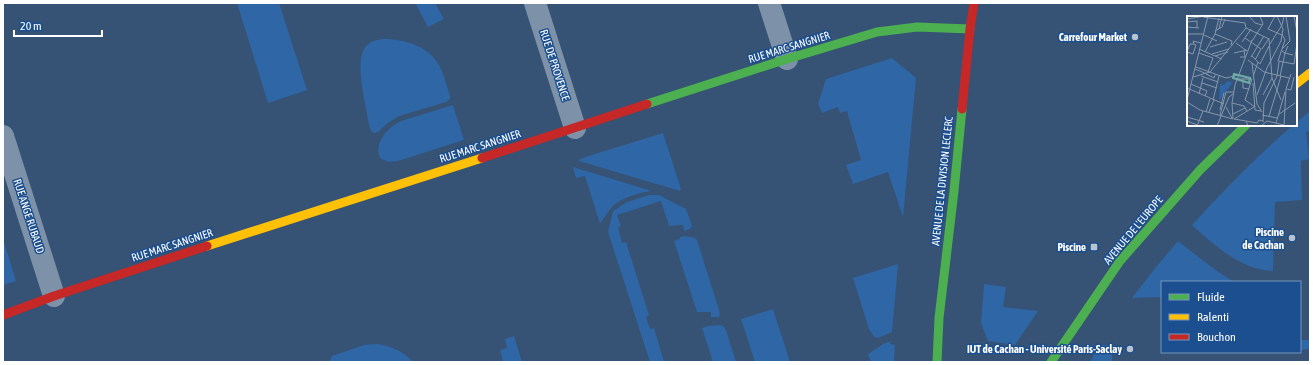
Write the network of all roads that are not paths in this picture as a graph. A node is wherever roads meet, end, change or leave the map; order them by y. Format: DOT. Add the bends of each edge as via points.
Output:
graph roads {
  1 [pos="536,3"];
  2 [pos="768,3"];
  3 [pos="974,3"];
  4 [pos="970,29"];
  5 [pos="787,60"];
  6 [pos="1310,73"];
  7 [pos="1297,83"];
  8 [pos="1245,126"];
  9 [pos="575,128"];
  10 [pos="3,136"];
  11 [pos="54,296"];
  12 [pos="3,315"];
  13 [pos="937,362"];
  14 [pos="1051,362"];
  1 -- 9 [label="street, RUE DE PROVENCE"];
  2 -- 5 [label="street"];
  3 -- 4 [label="street, AVENUE DE LA DIVISION LECLERC"];
  4 -- 5 [label="street, RUE MARC SANGNIER" via="917,27 877,32"];
  4 -- 13 [label="street, AVENUE DE LA DIVISION LECLERC" via="939,318"];
  5 -- 9 [label="street, RUE MARC SANGNIER"];
  6 -- 7 [label="street"];
  8 -- 14 [label="street, AVENUE DE L'EUROPE" via="1200,170 1120,261"];
  9 -- 11 [label="street, RUE MARC SANGNIER"];
  10 -- 11 [label="street, RUE ANGE RUBAUD"];
  11 -- 12 [label="street, RUE MARC SANGNIER"];
}
